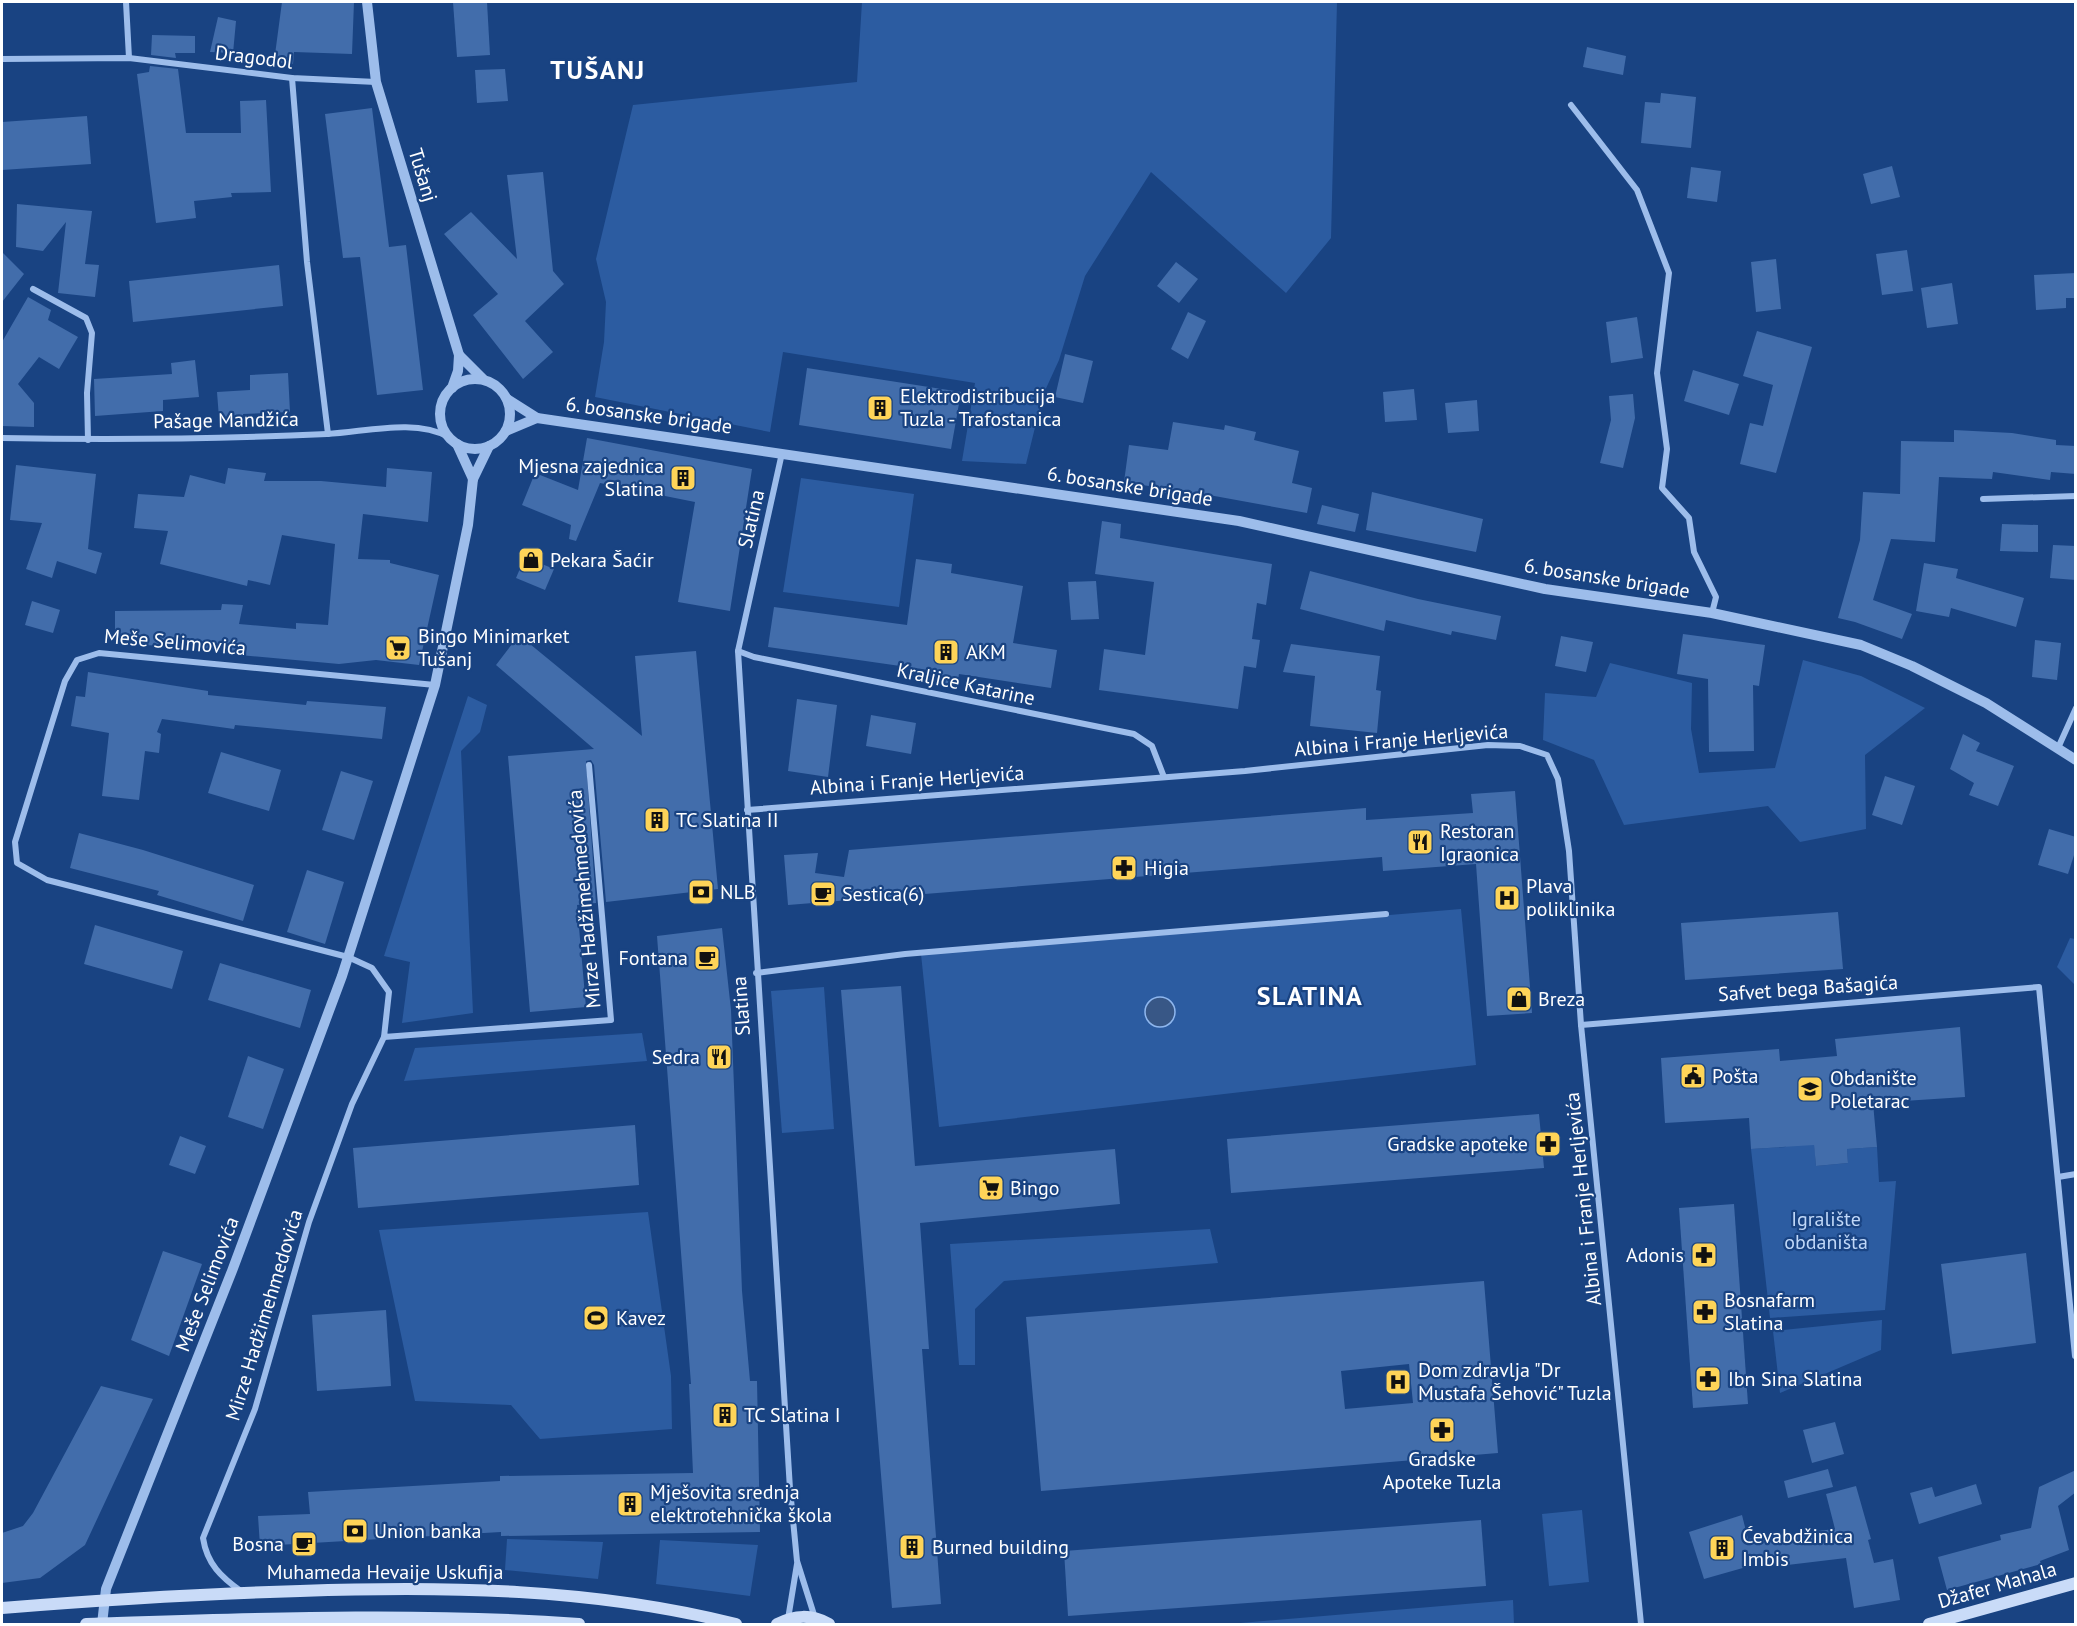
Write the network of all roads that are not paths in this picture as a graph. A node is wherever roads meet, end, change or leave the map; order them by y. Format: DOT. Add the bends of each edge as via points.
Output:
graph roads {
  1 [pos="126,2"];
  2 [pos="367,2"];
  3 [pos="129,58"];
  4 [pos="2,59"];
  5 [pos="292,78"];
  6 [pos="376,82"];
  7 [pos="1571,105"];
  8 [pos="33,289"];
  9 [pos="459,355"];
  10 [pos="483,379"];
  11 [pos="452,388"];
  12 [pos="507,399"];
  13 [pos="537,418"];
  14 [pos="506,431"];
  15 [pos="328,434"];
  16 [pos="2,438"];
  17 [pos="88,440"];
  18 [pos="453,441"];
  19 [pos="489,446"];
  20 [pos="782,452"];
  21 [pos="473,480"];
  22 [pos="2076,496"];
  23 [pos="1983,499"];
  24 [pos="1712,613"];
  25 [pos="738,651"];
  26 [pos="435,685"];
  27 [pos="2076,708"];
  28 [pos="2058,748"];
  29 [pos="2076,760"];
  30 [pos="589,765"];
  31 [pos="1164,777"];
  32 [pos="747,810"];
  33 [pos="1386,914"];
  34 [pos="348,957"];
  35 [pos="756,973"];
  36 [pos="1581,1025"];
  37 [pos="384,1037"];
  38 [pos="2076,1174"];
  39 [pos="2058,1177"];
  40 [pos="2075,1356"];
  41 [pos="797,1561"];
  42 [pos="2076,1583"];
  43 [pos="243,1592"];
  44 [pos="103,1601"];
  45 [pos="2,1608"];
  46 [pos="815,1618"];
  47 [pos="783,1622"];
  48 [pos="86,1624"];
  49 [pos="102,1624"];
  50 [pos="579,1624"];
  51 [pos="736,1624"];
  52 [pos="829,1624"];
  53 [pos="1641,1624"];
  54 [pos="1929,1624"];
  1 -- 3 [label="street"];
  2 -- 6 [label="street, Tušanj"];
  3 -- 4 [label="street, Dragodol"];
  3 -- 5 [label="street, Dragodol"];
  5 -- 6 [label="street, Dragodol"];
  5 -- 15 [label="street" via="307,262"];
  6 -- 9 [label="street, Tušanj"];
  7 -- 24 [label="street, 6. bosanske brigade" via="1637,190 1669,273 1657,373 1667,449 1662,488 1689,518 1694,552 1716,597"];
  8 -- 17 [label="street" via="86,318 92,333"];
  9 -- 10 [label="street"];
  9 -- 11 [label="street"];
  10 -- 11 [label="street" via="461,382"];
  10 -- 12 [label="street" via="502,390"];
  11 -- 18 [label="street" via="445,396 440,417"];
  12 -- 13 [label="street"];
  12 -- 14 [label="street" via="510,421"];
  13 -- 14 [label="street"];
  13 -- 20 [label="street, 6. bosanske brigade"];
  14 -- 19 [label="street"];
  15 -- 17 [label="street, Pašage Mandžića"];
  15 -- 18 [label="street, Pašage Mandžića" via="420,428 438,431"];
  16 -- 17 [label="street, Pašage Mandžića"];
  18 -- 19 [label="street" via="479,449"];
  18 -- 21 [label="street"];
  19 -- 21 [label="street"];
  20 -- 24 [label="street, 6. bosanske brigade" via="1239,521 1545,589"];
  20 -- 25 [label="street, Slatina"];
  21 -- 26 [label="street, Meše Selimovića" via="468,525"];
  22 -- 23 [label="street"];
  24 -- 28 [label="street, 6. bosanske brigade" via="1861,645 1986,703"];
  25 -- 31 [label="street, Kraljice Katarine" via="1134,734 1152,746"];
  25 -- 32 [label="street, Slatina"];
  26 -- 34 [label="street, Meše Selimovića"];
  26 -- 34 [label="street, Meše Selimovića" via="99,653 77,660 65,681 15,842 17,863 47,880"];
  27 -- 28 [label="street"];
  28 -- 29 [label="street, 6. bosanske brigade"];
  30 -- 37 [label="street, Mirze Hadžimehmedovića" via="611,1020"];
  31 -- 32 [label="street, Albina i Franje Herljevića"];
  31 -- 36 [label="street, Albina i Franje Herljevića" via="1488,745 1520,746 1547,755 1558,780 1569,851"];
  32 -- 35 [label="street, Slatina"];
  33 -- 35 [label="street" via="905,954"];
  34 -- 37 [label="street, Mirze Hadžimehmedovića" via="372,968 389,992"];
  34 -- 44 [label="street, Meše Selimovića" via="232,1271"];
  35 -- 41 [label="street, Slatina"];
  36 -- 39 [label="street, Safvet bega Bašagića" via="2039,987"];
  36 -- 53 [label="street, Albina i Franje Herljevića"];
  37 -- 43 [label="street, Mirze Hadžimehmedovića" via="352,1104 309,1222 255,1409 204,1538 212,1566"];
  38 -- 39 [label="street"];
  39 -- 40 [label="street"];
  41 -- 46 [label="street, Slatina"];
  41 -- 47 [label="street, Slatina"];
  42 -- 54 [label="main road, Džafer Mahala"];
  43 -- 44 [label="main road, Muhameda Hevaije Uskufija"];
  43 -- 51 [label="main road, Muhameda Hevaije Uskufija" via="404,1587 496,1590 603,1598"];
  44 -- 45 [label="main road, Muhameda Hevaije Uskufija"];
  44 -- 49 [label="street, Meše Selimovića"];
  46 -- 47 [label="main road" via="801,1616"];
  46 -- 52 [label="main road"];
  48 -- 49 [label="main road"];
  49 -- 50 [label="main road" via="496,1618"];
}
